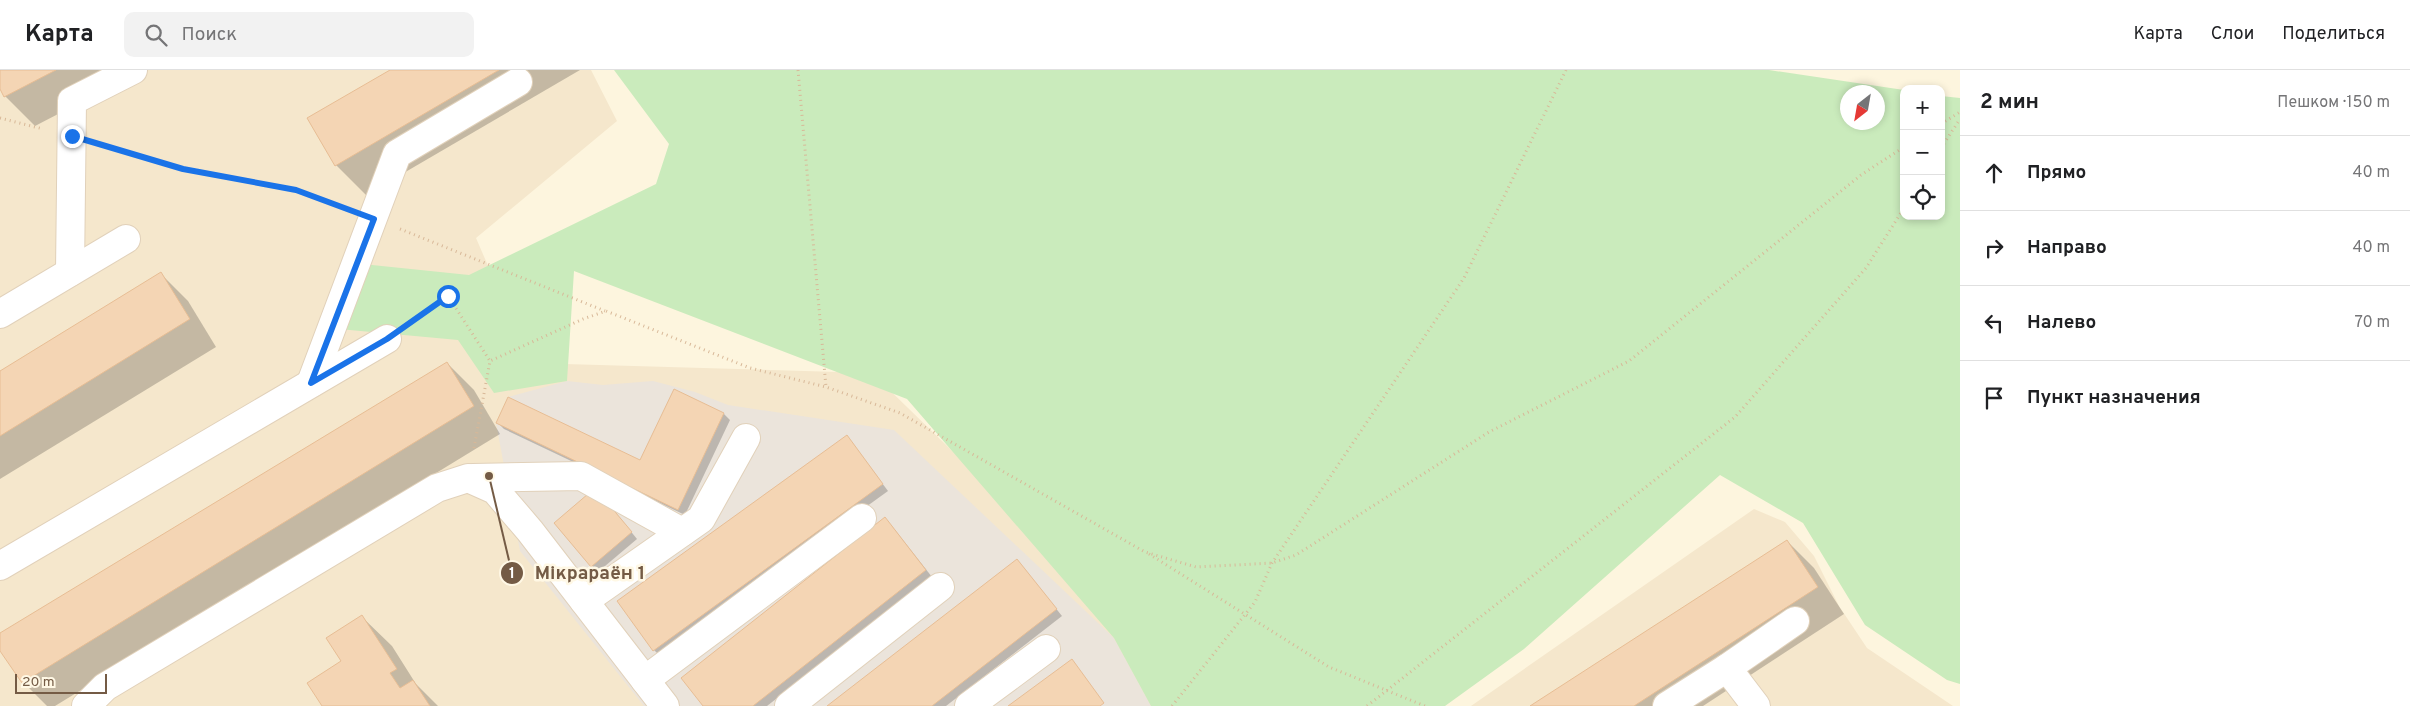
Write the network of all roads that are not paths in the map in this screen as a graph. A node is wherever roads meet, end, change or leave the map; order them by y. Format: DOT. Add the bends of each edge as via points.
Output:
graph roads {
  1 [pos="133,70"];
  2 [pos="518,82"];
  3 [pos="126,238"];
  4 [pos="70,272"];
  5 [pos="0,314"];
  6 [pos="387,339"];
  7 [pos="311,383"];
  8 [pos="746,438"];
  9 [pos="468,478"];
  10 [pos="862,518"];
  11 [pos="682,532"];
  12 [pos="0,566"];
  13 [pos="940,587"];
  14 [pos="584,602"];
  15 [pos="1795,621"];
  16 [pos="1046,649"];
  17 [pos="1727,668"];
  18 [pos="645,680"];
  19 [pos="86,706"];
  20 [pos="665,706"];
  21 [pos="789,706"];
  22 [pos="969,706"];
  23 [pos="1667,706"];
  24 [pos="1756,706"];
  1 -- 4 [label="lane" via="72,101"];
  2 -- 7 [label="lane" via="397,154"];
  3 -- 4 [label="lane"];
  4 -- 5 [label="lane"];
  6 -- 7 [label="lane"];
  7 -- 12 [label="lane"];
  8 -- 11 [label="lane" via="701,519"];
  9 -- 11 [label="lane" via="581,476"];
  9 -- 14 [label="lane" via="495,490"];
  9 -- 19 [label="lane" via="437,488 105,687"];
  10 -- 18 [label="lane"];
  11 -- 14 [label="lane"];
  13 -- 21 [label="lane"];
  14 -- 18 [label="lane"];
  15 -- 17 [label="lane"];
  16 -- 22 [label="lane"];
  17 -- 23 [label="lane"];
  17 -- 24 [label="lane"];
  18 -- 20 [label="lane"];
}
